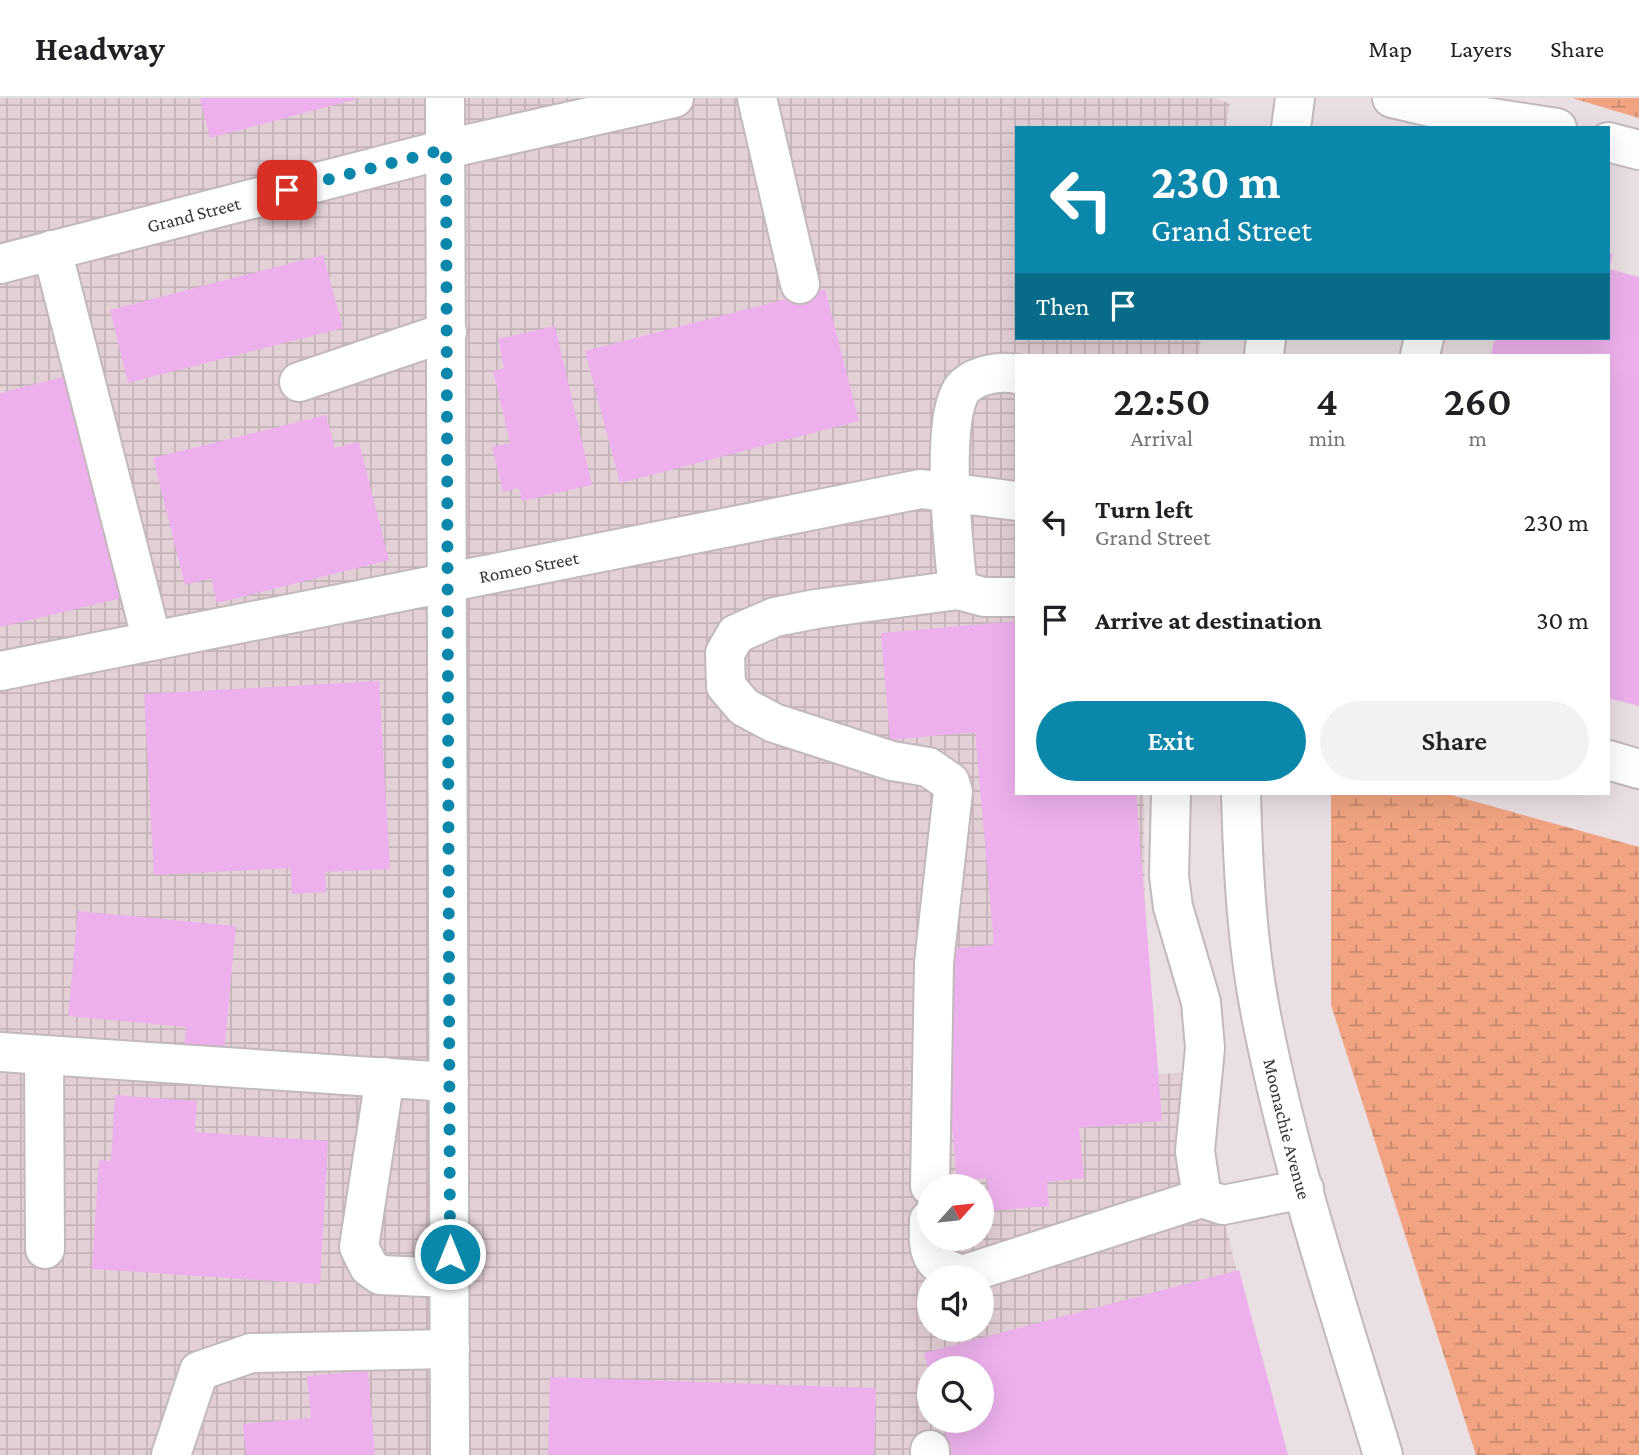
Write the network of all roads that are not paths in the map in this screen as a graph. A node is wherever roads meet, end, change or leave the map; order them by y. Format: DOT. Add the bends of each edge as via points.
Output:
graph roads {
  1 [pos="445,98"];
  2 [pos="674,98"];
  3 [pos="757,98"];
  4 [pos="1392,98"];
  5 [pos="1456,120"];
  6 [pos="1532,126"];
  7 [pos="1610,143"];
  8 [pos="446,149"];
  9 [pos="1639,150"];
  10 [pos="52,250"];
  11 [pos="0,264"];
  12 [pos="800,284"];
  13 [pos="447,332"];
  14 [pos="1015,374"];
  15 [pos="299,382"];
  16 [pos="948,493"];
  17 [pos="1015,501"];
  18 [pos="447,584"];
  19 [pos="958,590"];
  20 [pos="1015,597"];
  21 [pos="152,641"];
  22 [pos="0,671"];
  23 [pos="1610,761"];
  24 [pos="1639,769"];
  25 [pos="1171,795"];
  26 [pos="1241,795"];
  27 [pos="0,1052"];
  28 [pos="44,1055"];
  29 [pos="385,1077"];
  30 [pos="449,1082"];
  31 [pos="930,1174"];
  32 [pos="1304,1189"];
  33 [pos="1202,1198"];
  34 [pos="45,1249"];
  35 [pos="931,1251"];
  36 [pos="450,1278"];
  37 [pos="450,1349"];
  38 [pos="171,1455"];
  39 [pos="450,1455"];
  40 [pos="1383,1455"];
  1 -- 8 [label="street"];
  2 -- 8 [label="street, Grand Street"];
  3 -- 12 [label="street"];
  4 -- 5 [label="street"];
  5 -- 6 [label="street"];
  7 -- 9 [label="street"];
  8 -- 10 [label="street, Grand Street"];
  8 -- 13 [label="street"];
  10 -- 11 [label="street, Grand Street"];
  10 -- 21 [label="street"];
  13 -- 15 [label="street"];
  13 -- 18 [label="street"];
  14 -- 16 [label="street" via="985,375 965,386 956,403"];
  16 -- 17 [label="street, Romeo Street"];
  16 -- 18 [label="street, Romeo Street" via="921,489"];
  16 -- 19 [label="street"];
  18 -- 21 [label="street, Romeo Street"];
  18 -- 30 [label="street"];
  19 -- 20 [label="street" via="984,597"];
  19 -- 31 [label="street" via="775,617 736,634 724,653 726,686 744,707 774,723 892,761 928,766 950,782 953,792 934,963"];
  21 -- 22 [label="street, Romeo Street"];
  23 -- 24 [label="street"];
  25 -- 33 [label="street" via="1170,887 1201,1002 1205,1048 1195,1151"];
  26 -- 32 [label="street, Moonachie Avenue" via="1243,880 1262,1024"];
  27 -- 28 [label="street"];
  28 -- 29 [label="street"];
  28 -- 34 [label="street"];
  29 -- 30 [label="street"];
  29 -- 36 [label="street" via="359,1247 369,1267 380,1275"];
  30 -- 36 [label="street"];
  32 -- 33 [label="street" via="1223,1205"];
  32 -- 40 [label="street, Moonachie Avenue"];
  33 -- 35 [label="street" via="962,1275 943,1269"];
  36 -- 37 [label="street"];
  37 -- 38 [label="street" via="251,1353 199,1371"];
  37 -- 39 [label="street"];
}
